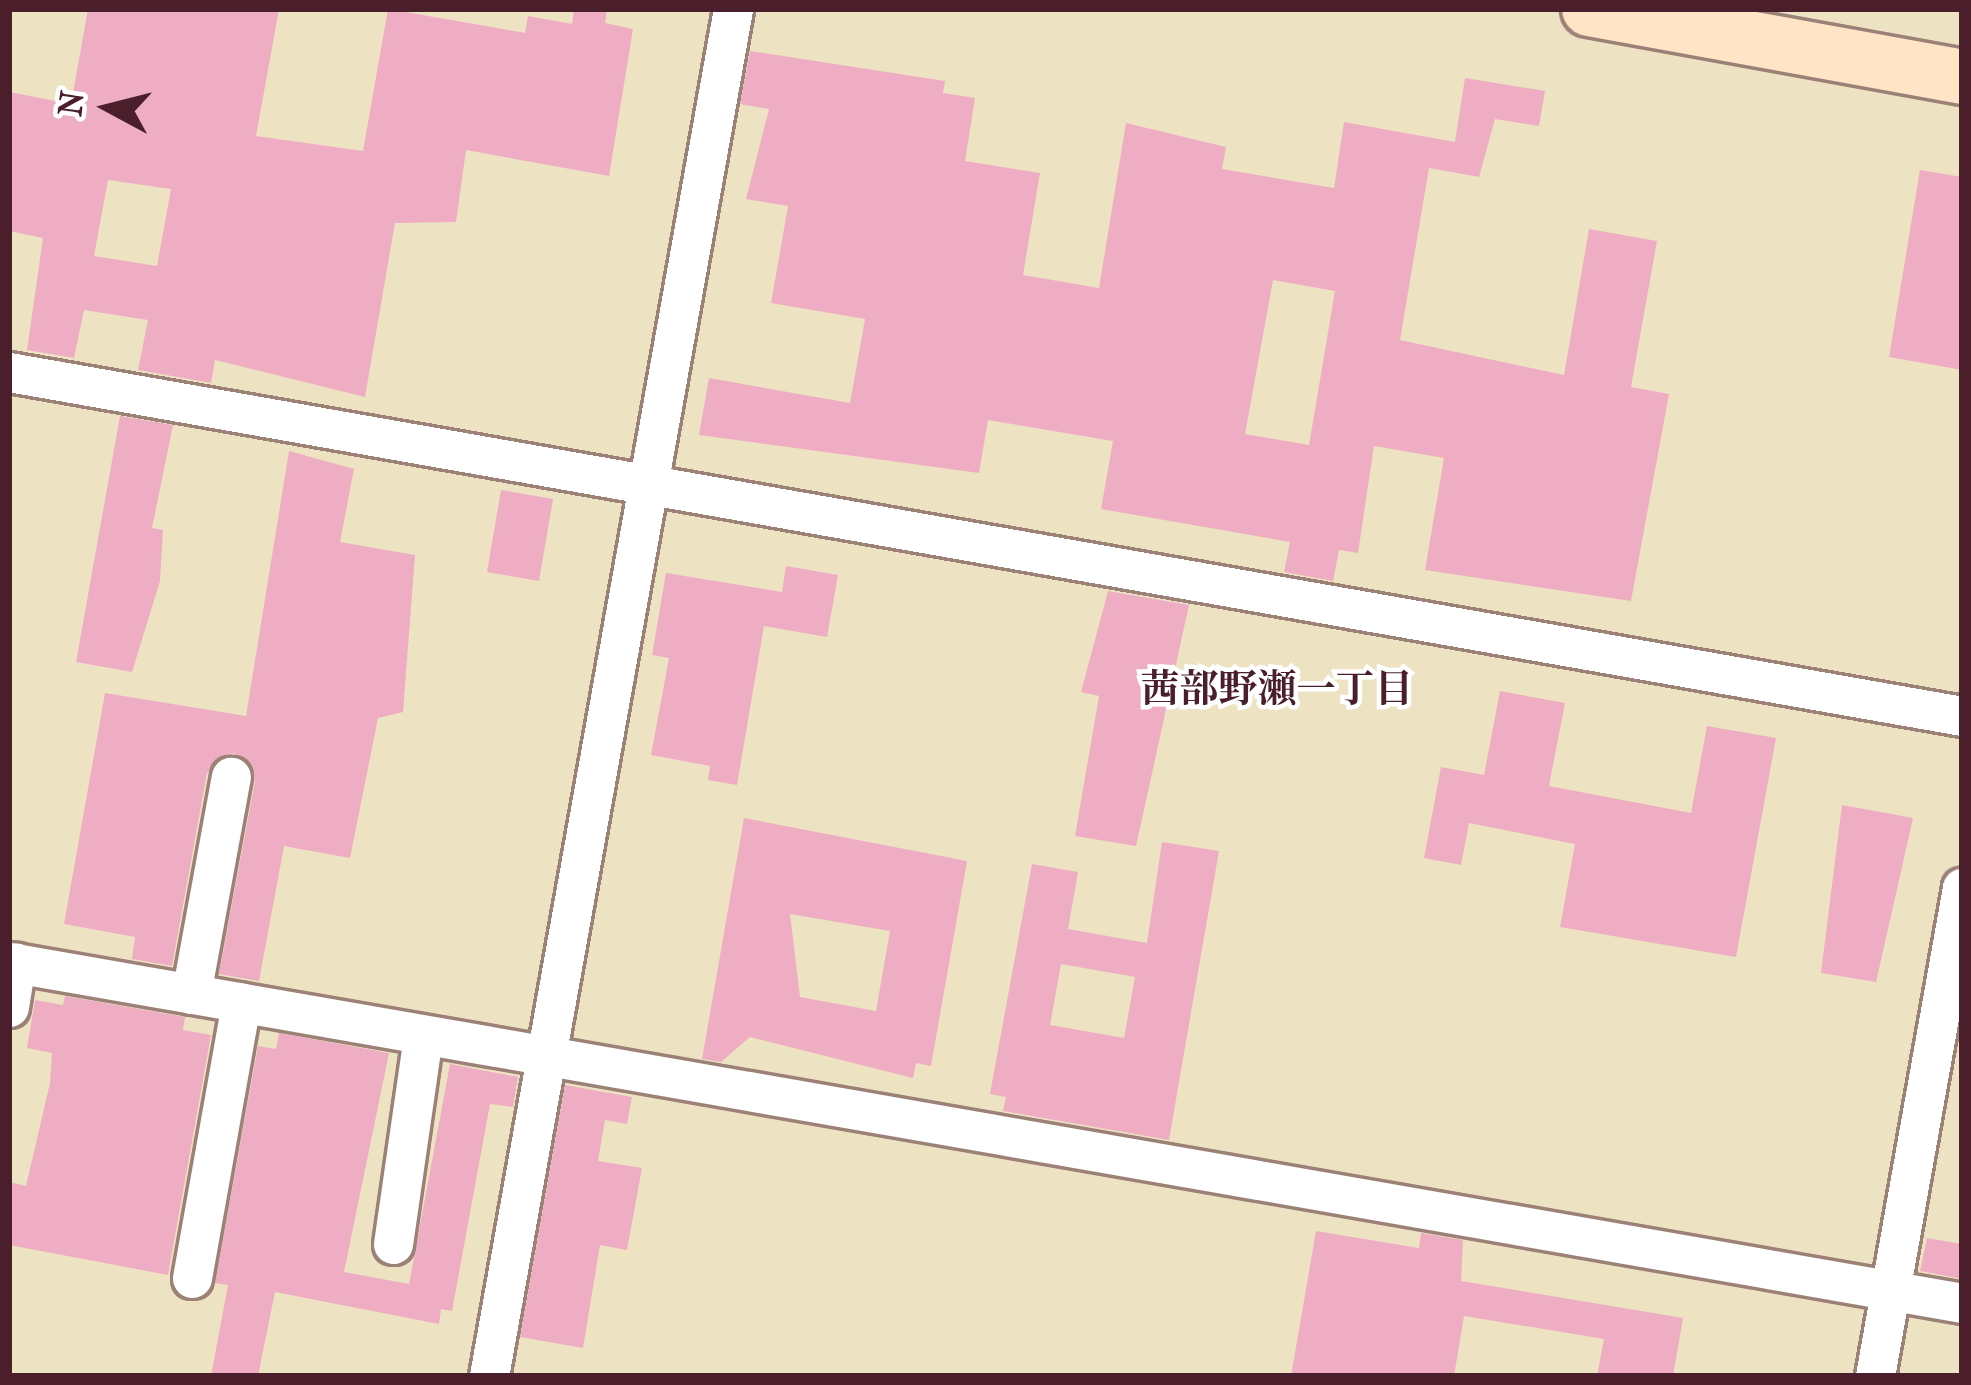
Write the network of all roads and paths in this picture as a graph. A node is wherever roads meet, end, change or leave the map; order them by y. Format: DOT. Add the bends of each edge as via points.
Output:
graph roads {
  1 [pos="733,9"];
  2 [pos="1589,9"];
  3 [pos="1962,77"];
  4 [pos="9,372"];
  5 [pos="646,484"];
  6 [pos="1962,716"];
  7 [pos="231,777"];
  8 [pos="1962,888"];
  9 [pos="13,962"];
  10 [pos="191,994"];
  11 [pos="241,1003"];
  12 [pos="9,1006"];
  13 [pos="423,1035"];
  14 [pos="544,1056"];
  15 [pos="393,1244"];
  16 [pos="192,1278"];
  17 [pos="1889,1291"];
  18 [pos="1962,1304"];
  19 [pos="489,1376"];
  20 [pos="1875,1376"];
  1 -- 5 [label="street"];
  2 -- 3 [label="main road"];
  4 -- 5 [label="street"];
  5 -- 6 [label="street"];
  5 -- 14 [label="street"];
  7 -- 10 [label="street"];
  8 -- 17 [label="street"];
  9 -- 10 [label="street"];
  9 -- 12 [label="street"];
  10 -- 11 [label="street"];
  11 -- 13 [label="street"];
  11 -- 16 [label="street"];
  13 -- 14 [label="street"];
  13 -- 15 [label="street"];
  14 -- 17 [label="street"];
  14 -- 19 [label="street"];
  17 -- 18 [label="street"];
  17 -- 20 [label="street"];
}
